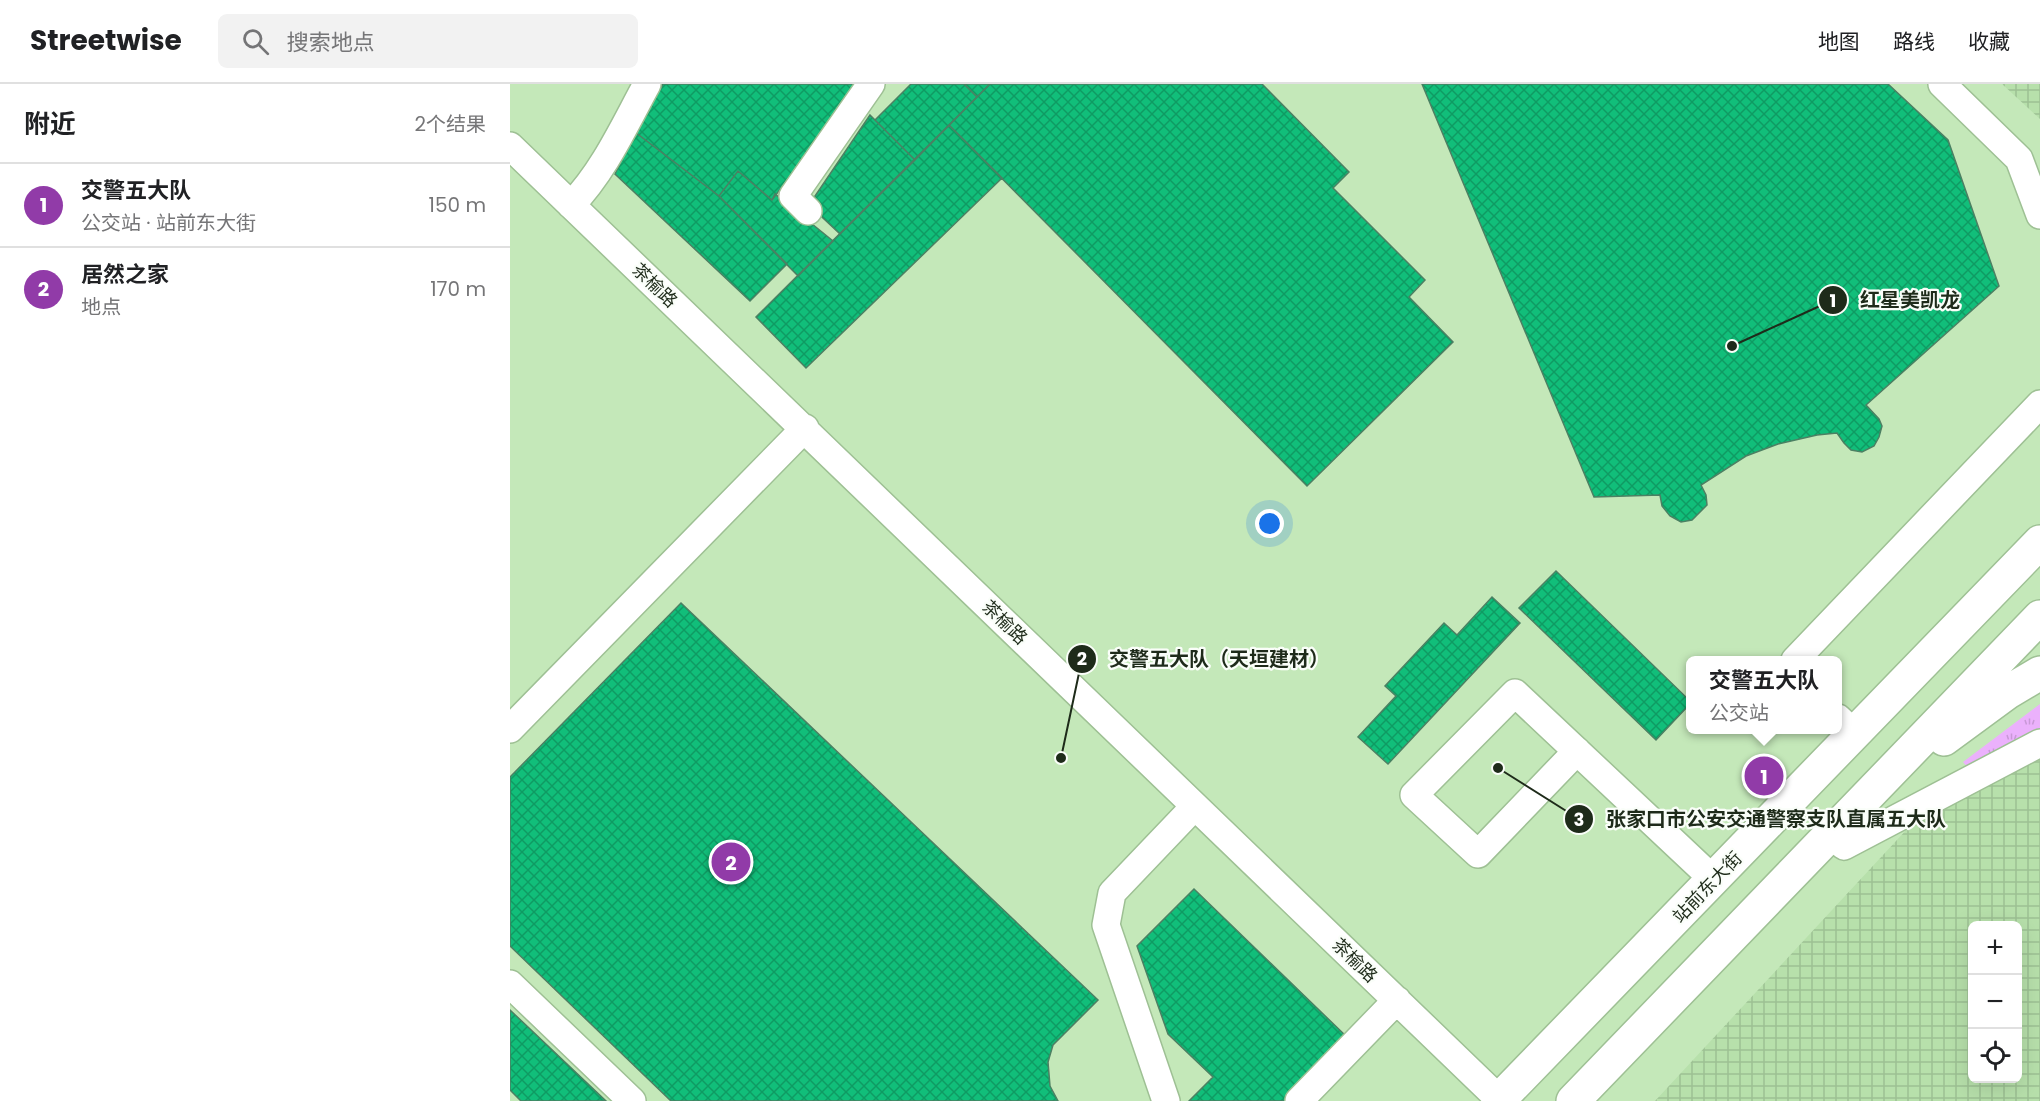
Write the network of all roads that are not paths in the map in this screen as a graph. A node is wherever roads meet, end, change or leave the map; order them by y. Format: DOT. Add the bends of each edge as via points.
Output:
graph roads {
  1 [pos="647,84"];
  2 [pos="871,84"];
  3 [pos="1942,84"];
  4 [pos="510,146"];
  5 [pos="571,205"];
  6 [pos="808,211"];
  7 [pos="2040,215"];
  8 [pos="2040,404"];
  9 [pos="805,428"];
  10 [pos="2036,545"];
  11 [pos="2040,617"];
  12 [pos="1799,656"];
  13 [pos="2040,673"];
  14 [pos="1846,726"];
  15 [pos="510,729"];
  16 [pos="1839,734"];
  17 [pos="2040,743"];
  18 [pos="1576,751"];
  19 [pos="1870,793"];
  20 [pos="1195,806"];
  21 [pos="1830,835"];
  22 [pos="1714,880"];
  23 [pos="510,984"];
  24 [pos="1397,1000"];
  25 [pos="1500,1100"];
  26 [pos="632,1101"];
  27 [pos="1166,1101"];
  28 [pos="1299,1101"];
  29 [pos="1573,1101"];
  1 -- 5 [label="street" via="600,169"];
  2 -- 6 [label="street" via="793,196"];
  3 -- 7 [label="street" via="2019,159"];
  4 -- 5 [label="street, 茶榆路"];
  5 -- 9 [label="street, 茶榆路"];
  8 -- 12 [label="street"];
  9 -- 15 [label="street"];
  9 -- 20 [label="street, 茶榆路"];
  10 -- 14 [label="main road, 站前东大街"];
  11 -- 19 [label="main road"];
  13 -- 19 [label="main road"];
  16 -- 22 [label="main road, 站前东大街"];
  17 -- 21 [label="street" via="1844,846"];
  18 -- 18 [label="street" via="1515,693 1414,795 1478,854"];
  18 -- 22 [label="street"];
  19 -- 21 [label="main road"];
  20 -- 24 [label="street, 茶榆路"];
  20 -- 27 [label="street" via="1112,893 1106,924"];
  21 -- 29 [label="main road"];
  22 -- 25 [label="main road, 站前东大街"];
  23 -- 26 [label="street"];
  24 -- 25 [label="street, 茶榆路"];
  24 -- 28 [label="street"];
}
